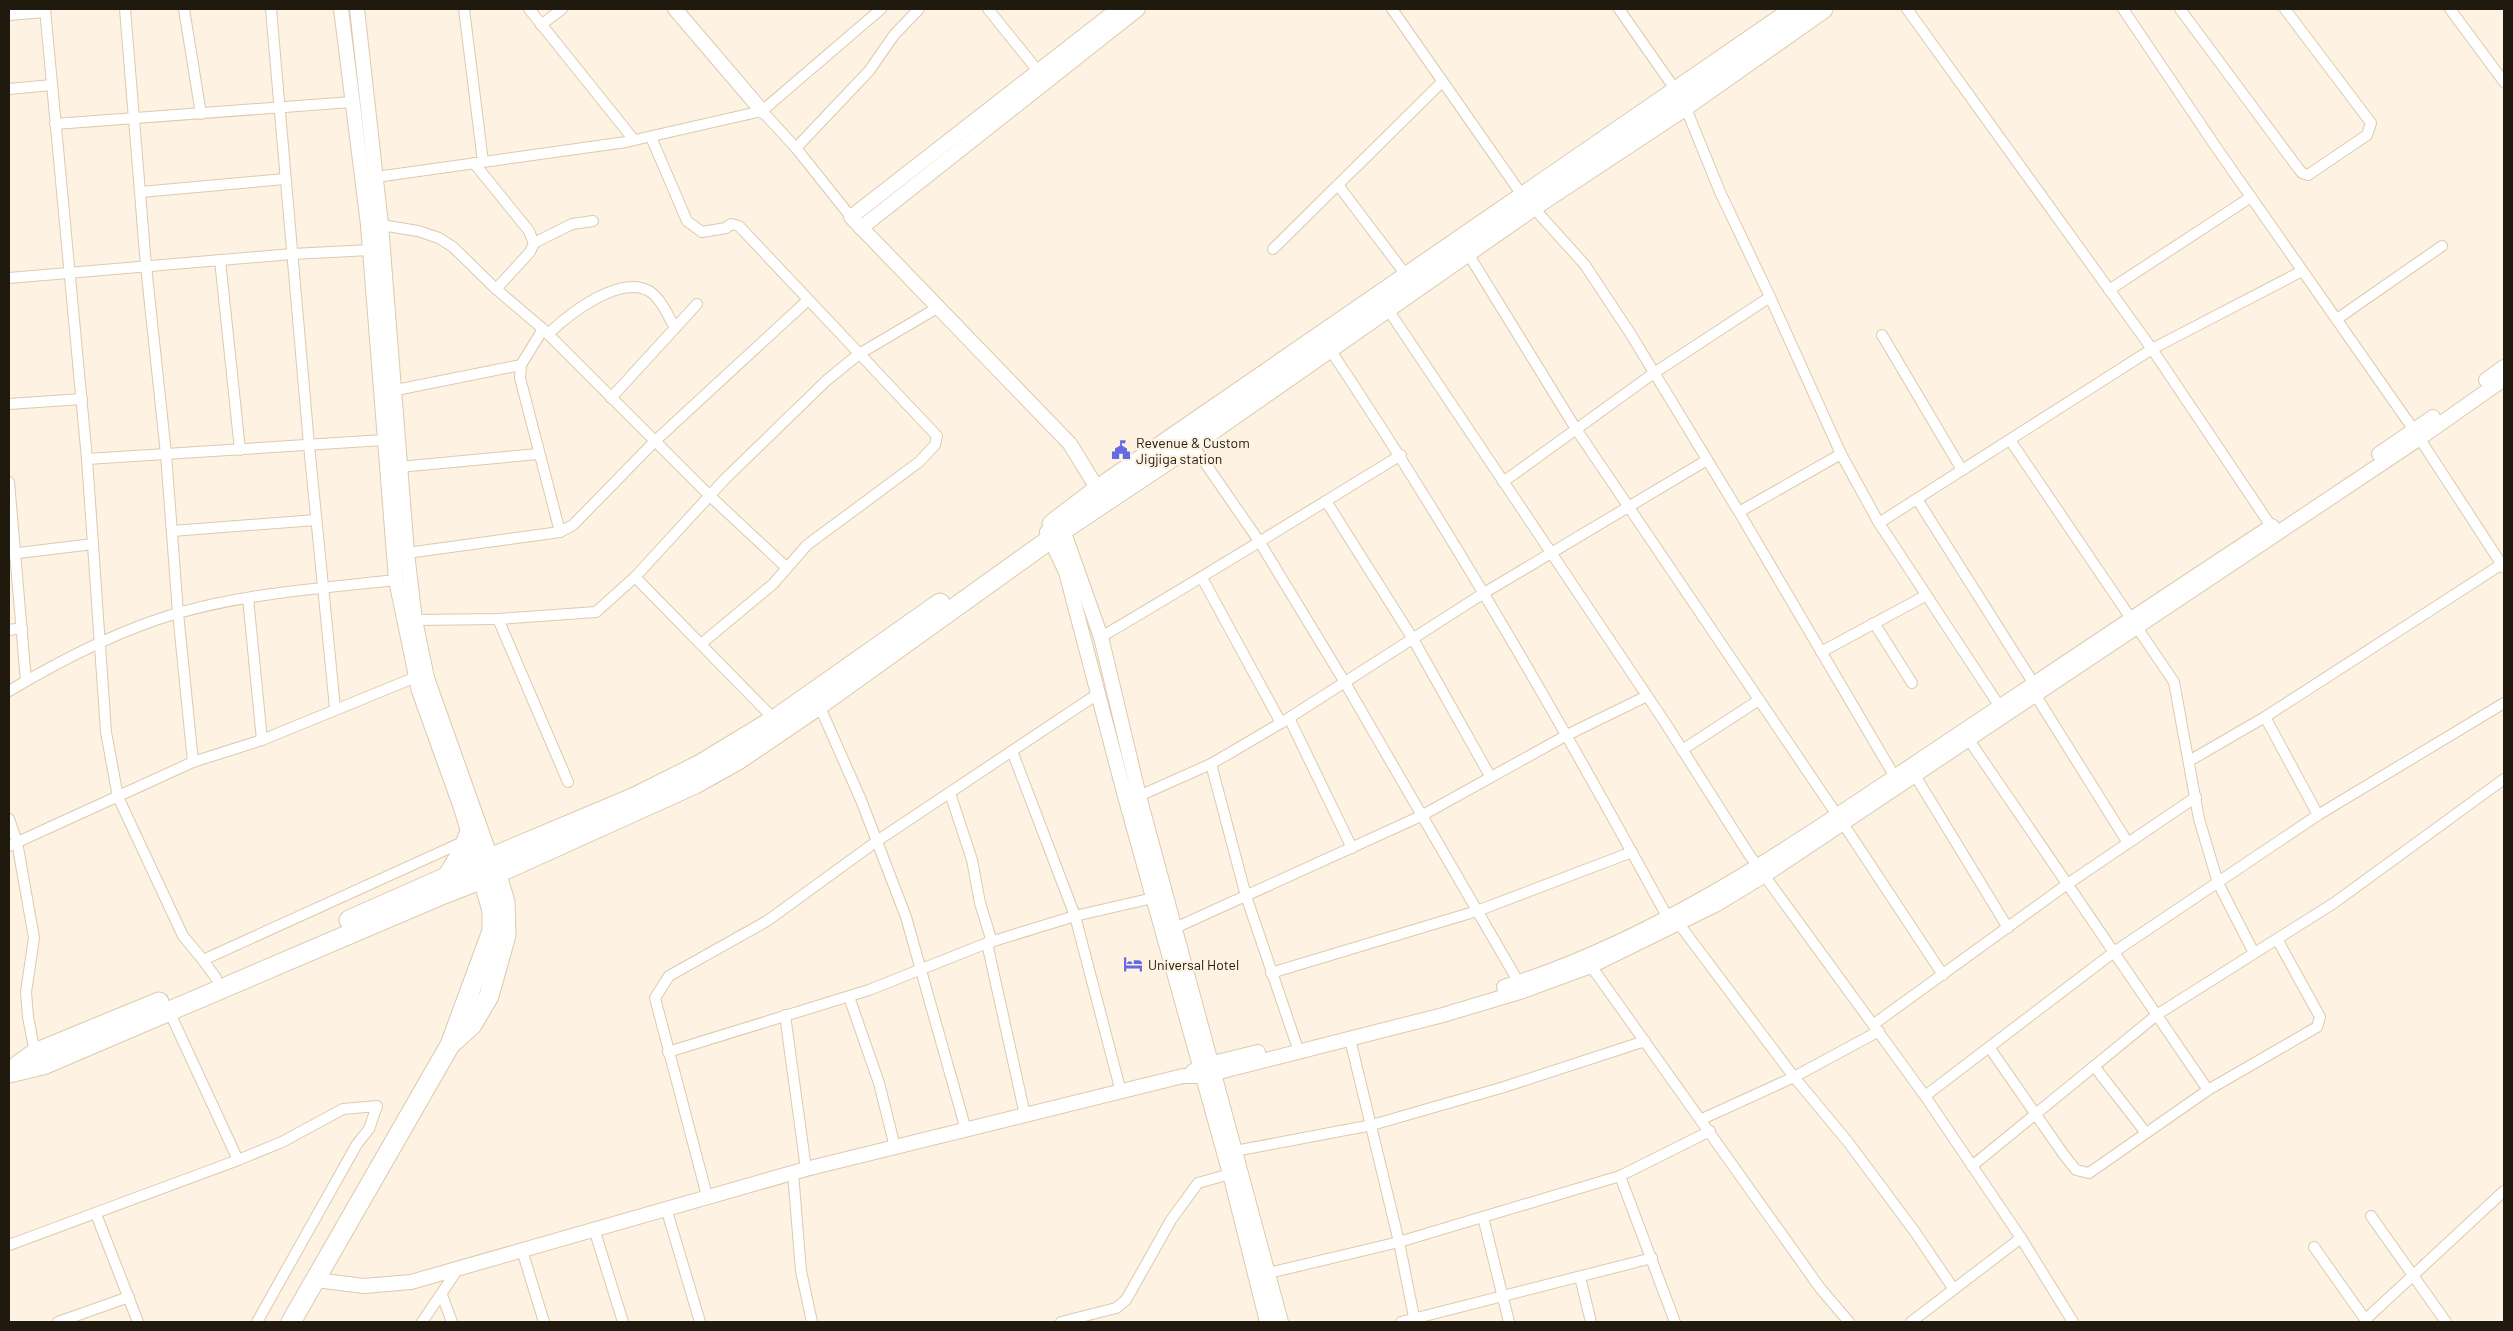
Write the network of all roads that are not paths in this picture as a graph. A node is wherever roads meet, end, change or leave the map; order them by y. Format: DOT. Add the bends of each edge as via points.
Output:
graph roads {
  1 [pos="125,9"];
  2 [pos="184,9"];
  3 [pos="271,9"];
  4 [pos="341,9"];
  5 [pos="357,9"];
  6 [pos="464,9"];
  7 [pos="529,9"];
  8 [pos="562,9"];
  9 [pos="675,9"];
  10 [pos="882,9"];
  11 [pos="920,9"];
  12 [pos="988,9"];
  13 [pos="1118,9"];
  14 [pos="1138,9"];
  15 [pos="1392,9"];
  16 [pos="1619,9"];
  17 [pos="1823,9"];
  18 [pos="1907,9"];
  19 [pos="2123,9"];
  20 [pos="2180,9"];
  21 [pos="2285,9"];
  22 [pos="2450,9"];
  23 [pos="1792,10"];
  24 [pos="45,11"];
  25 [pos="9,15"];
  26 [pos="541,24"];
  27 [pos="1038,71"];
  28 [pos="1442,82"];
  29 [pos="2504,82"];
  30 [pos="52,85"];
  31 [pos="9,89"];
  32 [pos="1681,99"];
  33 [pos="352,102"];
  34 [pos="279,107"];
  35 [pos="762,111"];
  36 [pos="201,114"];
  37 [pos="136,118"];
  38 [pos="55,124"];
  39 [pos="651,137"];
  40 [pos="634,140"];
  41 [pos="796,148"];
  42 [pos="479,162"];
  43 [pos="285,178"];
  44 [pos="369,178"];
  45 [pos="1338,185"];
  46 [pos="141,192"];
  47 [pos="2251,197"];
  48 [pos="1527,201"];
  49 [pos="593,221"];
  50 [pos="856,222"];
  51 [pos="381,225"];
  52 [pos="534,243"];
  53 [pos="2442,246"];
  54 [pos="1273,249"];
  55 [pos="370,250"];
  56 [pos="1467,252"];
  57 [pos="292,254"];
  58 [pos="220,260"];
  59 [pos="146,266"];
  60 [pos="2302,271"];
  61 [pos="70,274"];
  62 [pos="1406,275"];
  63 [pos="9,278"];
  64 [pos="496,289"];
  65 [pos="2109,290"];
  66 [pos="1770,297"];
  67 [pos="808,300"];
  68 [pos="697,304"];
  69 [pos="937,308"];
  70 [pos="1387,308"];
  71 [pos="2337,319"];
  72 [pos="674,328"];
  73 [pos="545,331"];
  74 [pos="1882,334"];
  75 [pos="1329,348"];
  76 [pos="2152,349"];
  77 [pos="859,354"];
  78 [pos="521,364"];
  79 [pos="2504,367"];
  80 [pos="1654,373"];
  81 [pos="2504,379"];
  82 [pos="396,390"];
  83 [pos="611,398"];
  84 [pos="82,399"];
  85 [pos="9,404"];
  86 [pos="1576,429"];
  87 [pos="2417,434"];
  88 [pos="384,440"];
  89 [pos="2010,440"];
  90 [pos="655,441"];
  91 [pos="1192,444"];
  92 [pos="309,445"];
  93 [pos="240,450"];
  94 [pos="166,454"];
  95 [pos="538,454"];
  96 [pos="1841,454"];
  97 [pos="1401,455"];
  98 [pos="87,459"];
  99 [pos="1707,460"];
  100 [pos="399,467"];
  101 [pos="1962,470"];
  102 [pos="9,482"];
  103 [pos="1503,482"];
  104 [pos="710,496"];
  105 [pos="1101,496"];
  106 [pos="1917,499"];
  107 [pos="1326,501"];
  108 [pos="1629,508"];
  109 [pos="1739,512"];
  110 [pos="316,520"];
  111 [pos="1879,523"];
  112 [pos="2271,526"];
  113 [pos="1054,530"];
  114 [pos="172,531"];
  115 [pos="560,532"];
  116 [pos="1259,541"];
  117 [pos="93,544"];
  118 [pos="406,553"];
  119 [pos="12,554"];
  120 [pos="1552,554"];
  121 [pos="2503,566"];
  122 [pos="787,568"];
  123 [pos="635,578"];
  124 [pos="1202,578"];
  125 [pos="396,580"];
  126 [pos="322,588"];
  127 [pos="1484,593"];
  128 [pos="1925,596"];
  129 [pos="248,598"];
  130 [pos="178,614"];
  131 [pos="498,619"];
  132 [pos="416,620"];
  133 [pos="2135,622"];
  134 [pos="1874,623"];
  135 [pos="22,628"];
  136 [pos="9,630"];
  137 [pos="1101,637"];
  138 [pos="1413,639"];
  139 [pos="100,643"];
  140 [pos="701,644"];
  141 [pos="1821,652"];
  142 [pos="416,677"];
  143 [pos="26,681"];
  144 [pos="1344,682"];
  145 [pos="1912,683"];
  146 [pos="2035,690"];
  147 [pos="9,691"];
  148 [pos="1099,693"];
  149 [pos="1647,696"];
  150 [pos="1759,700"];
  151 [pos="2504,703"];
  152 [pos="819,705"];
  153 [pos="2000,707"];
  154 [pos="335,708"];
  155 [pos="2265,717"];
  156 [pos="774,719"];
  157 [pos="1285,721"];
  158 [pos="1567,735"];
  159 [pos="262,740"];
  160 [pos="1969,740"];
  161 [pos="1682,750"];
  162 [pos="1012,751"];
  163 [pos="2190,761"];
  164 [pos="193,762"];
  165 [pos="1211,764"];
  166 [pos="1490,776"];
  167 [pos="1895,777"];
  168 [pos="1916,777"];
  169 [pos="2504,779"];
  170 [pos="568,782"];
  171 [pos="950,793"];
  172 [pos="1139,796"];
  173 [pos="118,797"];
  174 [pos="2196,797"];
  175 [pos="2318,815"];
  176 [pos="1421,816"];
  177 [pos="9,819"];
  178 [pos="1840,820"];
  179 [pos="468,837"];
  180 [pos="877,841"];
  181 [pos="2128,843"];
  182 [pos="13,844"];
  183 [pos="1352,848"];
  184 [pos="1632,852"];
  185 [pos="488,868"];
  186 [pos="1762,871"];
  187 [pos="447,878"];
  188 [pos="2218,883"];
  189 [pos="2066,885"];
  190 [pos="1246,896"];
  191 [pos="1153,898"];
  192 [pos="1477,911"];
  193 [pos="1075,916"];
  194 [pos="1673,921"];
  195 [pos="1175,928"];
  196 [pos="2008,928"];
  197 [pos="2277,939"];
  198 [pos="989,942"];
  199 [pos="2114,952"];
  200 [pos="2254,953"];
  201 [pos="204,960"];
  202 [pos="1591,966"];
  203 [pos="922,970"];
  204 [pos="1271,973"];
  205 [pos="1942,975"];
  206 [pos="216,978"];
  207 [pos="1521,987"];
  208 [pos="849,997"];
  209 [pos="169,1011"];
  210 [pos="2158,1014"];
  211 [pos="785,1015"];
  212 [pos="1876,1027"];
  213 [pos="1350,1039"];
  214 [pos="1645,1041"];
  215 [pos="1296,1043"];
  216 [pos="1989,1047"];
  217 [pos="668,1052"];
  218 [pos="35,1053"];
  219 [pos="2094,1066"];
  220 [pos="1208,1070"];
  221 [pos="9,1072"];
  222 [pos="1794,1077"];
  223 [pos="2208,1090"];
  224 [pos="1121,1092"];
  225 [pos="1925,1096"];
  226 [pos="2035,1113"];
  227 [pos="1025,1115"];
  228 [pos="1702,1119"];
  229 [pos="1372,1125"];
  230 [pos="966,1130"];
  231 [pos="1710,1131"];
  232 [pos="2146,1133"];
  233 [pos="895,1147"];
  234 [pos="1235,1150"];
  235 [pos="238,1160"];
  236 [pos="1972,1166"];
  237 [pos="800,1171"];
  238 [pos="1230,1174"];
  239 [pos="1620,1176"];
  240 [pos="2504,1191"];
  241 [pos="707,1196"];
  242 [pos="666,1208"];
  243 [pos="96,1214"];
  244 [pos="2372,1216"];
  245 [pos="1483,1217"];
  246 [pos="594,1229"];
  247 [pos="2020,1238"];
  248 [pos="1398,1242"];
  249 [pos="9,1245"];
  250 [pos="2314,1247"];
  251 [pos="522,1250"];
  252 [pos="1652,1258"];
  253 [pos="458,1269"];
  254 [pos="1270,1273"];
  255 [pos="2413,1274"];
  256 [pos="1580,1276"];
  257 [pos="316,1280"];
  258 [pos="1953,1288"];
  259 [pos="442,1295"];
  260 [pos="1504,1296"];
  261 [pos="129,1297"];
  262 [pos="1414,1321"];
  263 [pos="2366,1321"];
  264 [pos="58,1322"];
  265 [pos="138,1322"];
  266 [pos="257,1322"];
  267 [pos="291,1322"];
  268 [pos="422,1322"];
  269 [pos="452,1322"];
  270 [pos="544,1322"];
  271 [pos="623,1322"];
  272 [pos="700,1322"];
  273 [pos="812,1322"];
  274 [pos="1061,1322"];
  275 [pos="1267,1322"];
  276 [pos="1281,1322"];
  277 [pos="1401,1322"];
  278 [pos="1509,1322"];
  279 [pos="1592,1322"];
  280 [pos="1675,1322"];
  281 [pos="1849,1322"];
  282 [pos="1911,1322"];
  283 [pos="2074,1322"];
  284 [pos="2446,1322"];
  1 -- 37 [label="street"];
  2 -- 36 [label="street"];
  3 -- 34 [label="street"];
  4 -- 33 [label="main road"];
  5 -- 44 [label="main road"];
  6 -- 42 [label="street"];
  7 -- 26 [label="street"];
  8 -- 26 [label="street"];
  9 -- 35 [label="main road"];
  10 -- 35 [label="street"];
  11 -- 41 [label="street" via="894,35 869,71"];
  12 -- 27 [label="street"];
  13 -- 27 [label="main road"];
  14 -- 50 [label="main road"];
  15 -- 28 [label="street"];
  16 -- 32 [label="street"];
  17 -- 32 [label="highway"];
  18 -- 65 [label="street"];
  19 -- 47 [label="street"];
  20 -- 21 [label="street" via="2298,168 2308,175 2367,135 2370,123"];
  22 -- 29 [label="street"];
  23 -- 32 [label="highway"];
  24 -- 25 [label="street"];
  24 -- 30 [label="street"];
  26 -- 40 [label="street"];
  27 -- 50 [label="main road"];
  28 -- 45 [label="street"];
  28 -- 48 [label="street"];
  30 -- 31 [label="street"];
  30 -- 38 [label="street"];
  32 -- 48 [label="highway"];
  32 -- 66 [label="street" via="1720,192"];
  33 -- 34 [label="street"];
  33 -- 44 [label="main road"];
  34 -- 36 [label="street"];
  34 -- 43 [label="street"];
  35 -- 39 [label="street"];
  35 -- 41 [label="street"];
  36 -- 37 [label="street"];
  37 -- 38 [label="street"];
  37 -- 46 [label="street"];
  38 -- 61 [label="street"];
  39 -- 40 [label="street"];
  39 -- 67 [label="street" via="687,221 702,232 732,224 739,226"];
  40 -- 42 [label="street"];
  41 -- 50 [label="street"];
  42 -- 44 [label="street"];
  42 -- 52 [label="street"];
  43 -- 46 [label="street"];
  43 -- 57 [label="street"];
  44 -- 51 [label="main road"];
  44 -- 55 [label="main road"];
  45 -- 54 [label="street"];
  45 -- 62 [label="street"];
  46 -- 59 [label="street"];
  47 -- 60 [label="street"];
  47 -- 65 [label="street"];
  48 -- 56 [label="highway"];
  48 -- 62 [label="highway"];
  48 -- 80 [label="street" via="1585,265"];
  49 -- 52 [label="street" via="572,224"];
  50 -- 69 [label="main road"];
  51 -- 64 [label="street" via="439,238 453,247"];
  51 -- 82 [label="main road"];
  52 -- 64 [label="street" via="530,252"];
  53 -- 71 [label="street"];
  55 -- 57 [label="street"];
  55 -- 88 [label="main road"];
  56 -- 70 [label="highway"];
  56 -- 86 [label="street"];
  57 -- 58 [label="street"];
  57 -- 92 [label="street"];
  58 -- 59 [label="street"];
  58 -- 93 [label="street"];
  59 -- 61 [label="street"];
  59 -- 94 [label="street"];
  60 -- 71 [label="street"];
  60 -- 76 [label="street"];
  61 -- 63 [label="street"];
  61 -- 84 [label="street"];
  62 -- 105 [label="highway"];
  64 -- 73 [label="street"];
  65 -- 76 [label="street"];
  66 -- 80 [label="street"];
  66 -- 96 [label="street"];
  67 -- 77 [label="street"];
  67 -- 90 [label="street"];
  68 -- 72 [label="street"];
  69 -- 77 [label="street"];
  69 -- 105 [label="main road" via="1070,444"];
  70 -- 75 [label="highway"];
  70 -- 103 [label="street"];
  71 -- 87 [label="street"];
  72 -- 73 [label="street" via="661,303 649,291 635,286 603,293"];
  72 -- 83 [label="street"];
  73 -- 78 [label="street"];
  73 -- 83 [label="street"];
  74 -- 101 [label="street"];
  75 -- 91 [label="highway"];
  75 -- 97 [label="street"];
  76 -- 89 [label="street"];
  76 -- 112 [label="street"];
  77 -- 104 [label="street" via="828,380"];
  77 -- 122 [label="street" via="936,436 935,445 919,462 808,545"];
  78 -- 82 [label="street"];
  78 -- 95 [label="street" via="520,378"];
  79 -- 87 [label="main road"];
  80 -- 86 [label="street"];
  80 -- 99 [label="street"];
  81 -- 87 [label="main road"];
  82 -- 100 [label="main road"];
  83 -- 90 [label="street"];
  84 -- 85 [label="street"];
  84 -- 98 [label="street"];
  86 -- 103 [label="street"];
  86 -- 108 [label="street"];
  87 -- 112 [label="main road"];
  87 -- 121 [label="street"];
  87 -- 133 [label="main road"];
  88 -- 92 [label="street"];
  88 -- 125 [label="main road"];
  89 -- 101 [label="street"];
  89 -- 133 [label="street"];
  90 -- 104 [label="street"];
  90 -- 115 [label="street" via="573,525"];
  91 -- 105 [label="highway"];
  91 -- 116 [label="street"];
  92 -- 93 [label="street"];
  92 -- 110 [label="street"];
  93 -- 94 [label="street"];
  94 -- 98 [label="street"];
  94 -- 114 [label="street"];
  95 -- 100 [label="street"];
  95 -- 115 [label="street"];
  96 -- 109 [label="street"];
  96 -- 111 [label="street"];
  97 -- 107 [label="street"];
  97 -- 127 [label="street"];
  98 -- 117 [label="street"];
  99 -- 108 [label="street"];
  99 -- 109 [label="street"];
  100 -- 118 [label="main road"];
  101 -- 106 [label="street"];
  102 -- 119 [label="street"];
  103 -- 120 [label="street"];
  104 -- 122 [label="street"];
  104 -- 123 [label="street"];
  105 -- 113 [label="highway"];
  106 -- 111 [label="street"];
  106 -- 146 [label="street"];
  107 -- 116 [label="street"];
  107 -- 138 [label="street"];
  108 -- 120 [label="street"];
  108 -- 150 [label="street"];
  109 -- 141 [label="street"];
  110 -- 114 [label="street"];
  110 -- 126 [label="street"];
  111 -- 128 [label="street"];
  112 -- 133 [label="main road"];
  113 -- 137 [label="main road"];
  113 -- 148 [label="main road"];
  113 -- 152 [label="highway"];
  113 -- 156 [label="highway"];
  114 -- 130 [label="street"];
  115 -- 118 [label="street"];
  116 -- 124 [label="street"];
  116 -- 144 [label="street"];
  117 -- 119 [label="street"];
  117 -- 139 [label="street"];
  118 -- 132 [label="main road"];
  119 -- 135 [label="street"];
  120 -- 127 [label="street"];
  120 -- 149 [label="street"];
  121 -- 155 [label="street"];
  122 -- 140 [label="street" via="747,607"];
  123 -- 131 [label="street" via="596,612"];
  123 -- 140 [label="street"];
  124 -- 137 [label="street"];
  124 -- 157 [label="street"];
  125 -- 126 [label="street"];
  125 -- 142 [label="main road"];
  126 -- 129 [label="street"];
  126 -- 154 [label="street"];
  127 -- 138 [label="street"];
  127 -- 158 [label="street"];
  128 -- 134 [label="street"];
  128 -- 153 [label="street"];
  129 -- 130 [label="street"];
  129 -- 159 [label="street"];
  130 -- 139 [label="street"];
  130 -- 164 [label="street"];
  131 -- 132 [label="street"];
  131 -- 170 [label="street"];
  132 -- 185 [label="main road" via="427,678"];
  133 -- 146 [label="main road"];
  133 -- 163 [label="street" via="2174,682"];
  134 -- 141 [label="street"];
  134 -- 145 [label="street"];
  135 -- 136 [label="street"];
  135 -- 143 [label="street"];
  137 -- 172 [label="main road"];
  138 -- 144 [label="street"];
  138 -- 166 [label="street"];
  139 -- 143 [label="street"];
  139 -- 173 [label="street" via="106,732"];
  140 -- 156 [label="street"];
  141 -- 167 [label="street"];
  142 -- 154 [label="street"];
  142 -- 179 [label="main road"];
  143 -- 147 [label="street"];
  144 -- 157 [label="street"];
  144 -- 176 [label="street"];
  146 -- 153 [label="main road"];
  146 -- 160 [label="main road"];
  146 -- 181 [label="street"];
  148 -- 162 [label="street"];
  148 -- 191 [label="main road"];
  149 -- 158 [label="street"];
  149 -- 161 [label="street"];
  150 -- 161 [label="street"];
  150 -- 178 [label="street"];
  151 -- 175 [label="street"];
  152 -- 180 [label="street"];
  152 -- 185 [label="highway" via="738,760 695,784"];
  153 -- 167 [label="main road"];
  154 -- 159 [label="street"];
  155 -- 163 [label="street"];
  155 -- 175 [label="street"];
  156 -- 185 [label="highway" via="714,757"];
  157 -- 165 [label="street"];
  157 -- 183 [label="street"];
  158 -- 166 [label="street"];
  158 -- 184 [label="street"];
  159 -- 164 [label="street"];
  160 -- 168 [label="main road"];
  160 -- 189 [label="street"];
  161 -- 186 [label="street"];
  162 -- 171 [label="street"];
  162 -- 193 [label="street"];
  163 -- 174 [label="street"];
  164 -- 173 [label="street"];
  165 -- 172 [label="street"];
  165 -- 190 [label="street"];
  166 -- 176 [label="street"];
  167 -- 178 [label="main road"];
  168 -- 178 [label="main road"];
  168 -- 196 [label="street"];
  169 -- 197 [label="street" via="2334,903"];
  171 -- 180 [label="street"];
  171 -- 198 [label="street" via="972,860"];
  172 -- 195 [label="main road"];
  173 -- 182 [label="street"];
  173 -- 201 [label="street" via="183,936"];
  174 -- 181 [label="street"];
  174 -- 188 [label="street" via="2199,819"];
  175 -- 188 [label="street"];
  176 -- 183 [label="street"];
  176 -- 192 [label="street"];
  177 -- 182 [label="street"];
  178 -- 186 [label="main road"];
  178 -- 205 [label="street"];
  179 -- 185 [label="main road"];
  179 -- 187 [label="highway"];
  179 -- 201 [label="street"];
  180 -- 203 [label="street"];
  180 -- 217 [label="street" via="767,921 670,976 655,998"];
  181 -- 189 [label="street"];
  182 -- 218 [label="street" via="34,938 26,992"];
  183 -- 190 [label="street"];
  184 -- 192 [label="street"];
  184 -- 194 [label="street"];
  185 -- 187 [label="highway"];
  185 -- 209 [label="highway"];
  185 -- 257 [label="highway" via="505,902 506,935 489,996 472,1025 450,1045"];
  186 -- 194 [label="main road"];
  186 -- 212 [label="street"];
  187 -- 206 [label="highway"];
  188 -- 199 [label="street"];
  188 -- 200 [label="street"];
  189 -- 196 [label="street"];
  189 -- 199 [label="street"];
  190 -- 195 [label="street"];
  190 -- 204 [label="street"];
  191 -- 193 [label="street"];
  191 -- 220 [label="main road"];
  192 -- 204 [label="street"];
  192 -- 207 [label="street"];
  193 -- 198 [label="street"];
  193 -- 224 [label="street"];
  194 -- 202 [label="main road"];
  194 -- 207 [label="main road"];
  194 -- 222 [label="street"];
  195 -- 220 [label="main road"];
  196 -- 205 [label="street"];
  197 -- 200 [label="street"];
  197 -- 223 [label="street" via="2320,1022"];
  198 -- 203 [label="street"];
  198 -- 227 [label="street"];
  199 -- 210 [label="street"];
  199 -- 216 [label="street"];
  200 -- 210 [label="street"];
  201 -- 206 [label="street"];
  202 -- 207 [label="main road"];
  202 -- 214 [label="street"];
  203 -- 208 [label="street"];
  203 -- 230 [label="street"];
  204 -- 215 [label="street"];
  205 -- 212 [label="street"];
  206 -- 218 [label="highway"];
  207 -- 213 [label="main road" via="1443,1016"];
  207 -- 215 [label="main road"];
  208 -- 211 [label="street"];
  208 -- 233 [label="street" via="879,1083"];
  209 -- 221 [label="highway" via="43,1065"];
  209 -- 235 [label="street"];
  210 -- 219 [label="street"];
  210 -- 223 [label="street"];
  211 -- 217 [label="street"];
  211 -- 237 [label="street"];
  212 -- 222 [label="street"];
  212 -- 225 [label="street"];
  213 -- 220 [label="main road"];
  213 -- 229 [label="street"];
  214 -- 228 [label="street"];
  214 -- 229 [label="street"];
  215 -- 220 [label="main road"];
  216 -- 225 [label="street"];
  216 -- 226 [label="street"];
  217 -- 241 [label="street"];
  218 -- 221 [label="highway"];
  219 -- 226 [label="street"];
  219 -- 232 [label="street"];
  220 -- 224 [label="main road"];
  220 -- 234 [label="main road"];
  220 -- 238 [label="main road"];
  222 -- 228 [label="street"];
  222 -- 258 [label="street" via="1848,1142"];
  223 -- 232 [label="street"];
  224 -- 227 [label="main road"];
  225 -- 236 [label="street"];
  226 -- 232 [label="street" via="2076,1170 2089,1173"];
  226 -- 236 [label="street"];
  227 -- 230 [label="main road"];
  228 -- 231 [label="street"];
  229 -- 234 [label="street"];
  229 -- 248 [label="street"];
  230 -- 233 [label="main road"];
  231 -- 239 [label="street"];
  231 -- 281 [label="street" via="1820,1288"];
  233 -- 237 [label="main road"];
  234 -- 254 [label="main road"];
  235 -- 243 [label="street"];
  235 -- 266 [label="street" via="282,1142 344,1109 376,1106 369,1129"];
  236 -- 247 [label="street"];
  237 -- 241 [label="main road"];
  237 -- 273 [label="street" via="801,1270"];
  238 -- 274 [label="street" via="1198,1183 1171,1220 1126,1300 1116,1308"];
  238 -- 275 [label="main road"];
  239 -- 245 [label="street"];
  239 -- 252 [label="street"];
  240 -- 255 [label="street"];
  241 -- 242 [label="main road"];
  242 -- 246 [label="main road"];
  242 -- 272 [label="street"];
  243 -- 249 [label="street"];
  243 -- 261 [label="street"];
  244 -- 255 [label="street"];
  245 -- 248 [label="street"];
  245 -- 260 [label="street"];
  246 -- 251 [label="main road"];
  246 -- 271 [label="street"];
  247 -- 258 [label="street"];
  247 -- 283 [label="street"];
  248 -- 254 [label="street"];
  248 -- 262 [label="street"];
  250 -- 263 [label="street"];
  251 -- 253 [label="main road"];
  251 -- 270 [label="street"];
  252 -- 256 [label="street"];
  252 -- 280 [label="street"];
  253 -- 257 [label="main road" via="387,1286"];
  253 -- 259 [label="street"];
  254 -- 276 [label="main road"];
  255 -- 263 [label="street"];
  255 -- 284 [label="street"];
  256 -- 260 [label="street"];
  256 -- 279 [label="street"];
  257 -- 267 [label="highway"];
  258 -- 282 [label="street"];
  259 -- 268 [label="street"];
  259 -- 269 [label="street"];
  260 -- 262 [label="street"];
  260 -- 278 [label="street"];
  261 -- 264 [label="street"];
  261 -- 265 [label="street"];
  262 -- 277 [label="street"];
}
